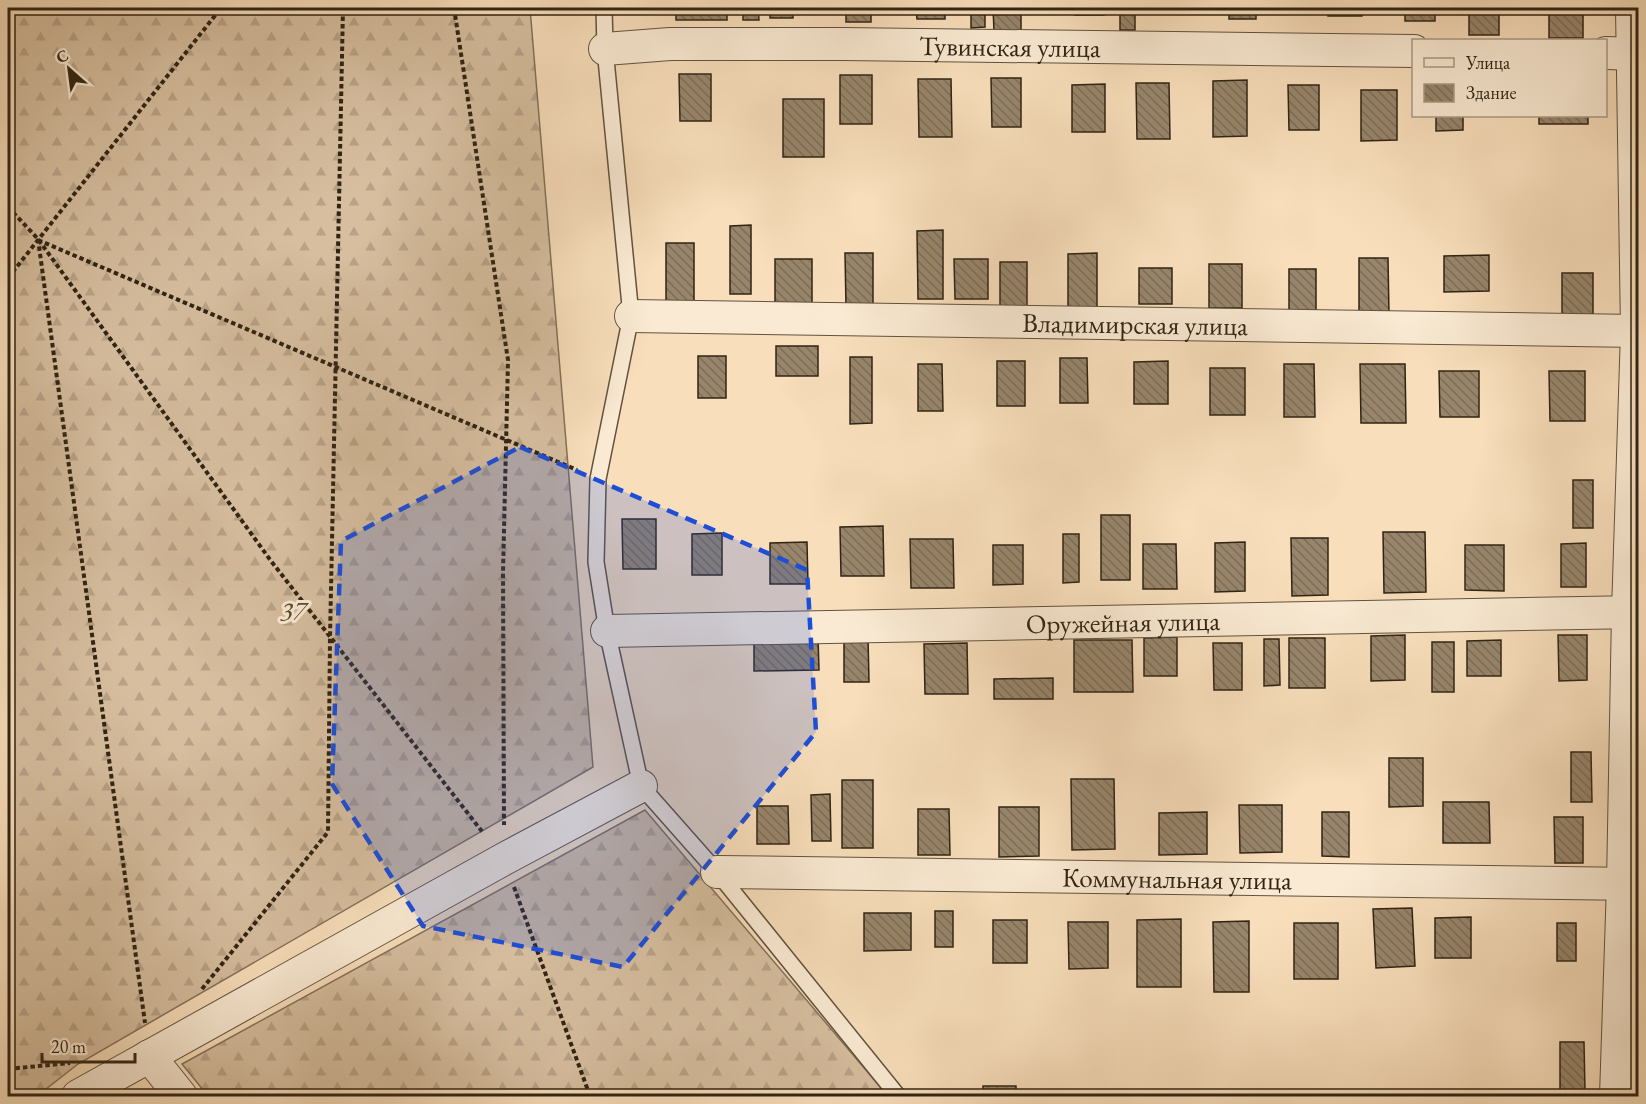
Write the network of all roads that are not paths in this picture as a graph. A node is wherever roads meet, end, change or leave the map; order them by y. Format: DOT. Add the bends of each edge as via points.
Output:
graph roads {
  1 [pos="604,8"];
  2 [pos="1632,8"];
  3 [pos="605,49"];
  4 [pos="1412,51"];
  5 [pos="1626,54"];
  6 [pos="631,316"];
  7 [pos="1638,331"];
  8 [pos="1633,612"];
  9 [pos="607,631"];
  10 [pos="641,786"];
  11 [pos="717,872"];
  12 [pos="1630,884"];
  13 [pos="149,1056"];
  14 [pos="78,1096"];
  15 [pos="181,1096"];
  16 [pos="898,1096"];
  17 [pos="1616,1096"];
  1 -- 3 [label="lane"];
  2 -- 5 [label="street"];
  3 -- 4 [label="street, Тувинская улица" via="670,44 843,44"];
  3 -- 6 [label="lane"];
  5 -- 7 [label="street"];
  6 -- 7 [label="street, Владимирская улица"];
  6 -- 9 [label="lane" via="598,479 596,562"];
  7 -- 8 [label="street"];
  8 -- 9 [label="street, Оружейная улица"];
  8 -- 12 [label="street"];
  9 -- 10 [label="lane"];
  10 -- 11 [label="lane"];
  10 -- 13 [label="street"];
  11 -- 12 [label="street, Коммунальная улица"];
  11 -- 16 [label="lane"];
  12 -- 17 [label="street"];
  13 -- 14 [label="street"];
  13 -- 15 [label="street"];
}
